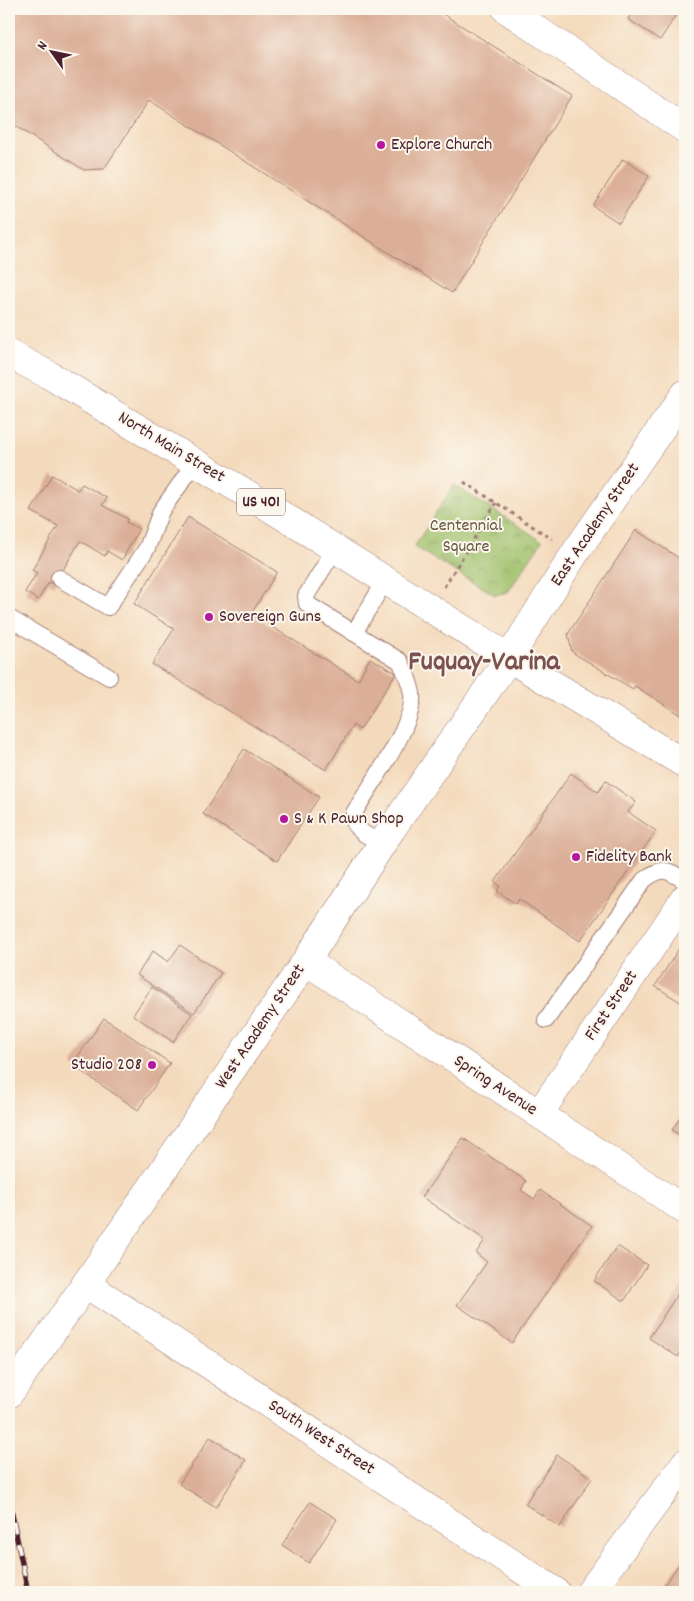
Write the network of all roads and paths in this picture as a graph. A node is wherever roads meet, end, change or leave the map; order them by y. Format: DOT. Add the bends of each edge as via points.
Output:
graph roads {
  1 [pos="506,9"];
  2 [pos="685,129"];
  3 [pos="9,354"];
  4 [pos="685,394"];
  5 [pos="195,463"];
  6 [pos="464,482"];
  7 [pos="496,503"];
  8 [pos="335,549"];
  9 [pos="575,553"];
  10 [pos="59,578"];
  11 [pos="386,581"];
  12 [pos="430,609"];
  13 [pos="9,618"];
  14 [pos="354,633"];
  15 [pos="509,658"];
  16 [pos="109,677"];
  17 [pos="685,764"];
  18 [pos="382,844"];
  19 [pos="685,881"];
  20 [pos="685,898"];
  21 [pos="306,961"];
  22 [pos="546,1020"];
  23 [pos="539,1114"];
  24 [pos="685,1210"];
  25 [pos="86,1284"];
  26 [pos="9,1394"];
  27 [pos="685,1463"];
  28 [pos="556,1592"];
  29 [pos="590,1592"];
  1 -- 2 [label="street"];
  3 -- 5 [label="street, North Main Street / US 401"];
  4 -- 9 [label="street, East Academy Street"];
  5 -- 8 [label="street, North Main Street / US 401"];
  5 -- 10 [label="lane" via="161,510 147,548 108,607"];
  6 -- 7 [label="path"];
  7 -- 9 [label="path"];
  7 -- 12 [label="path"];
  8 -- 11 [label="street, North Main Street / US 401"];
  8 -- 14 [label="lane" via="306,596 307,604"];
  9 -- 15 [label="street, East Academy Street"];
  11 -- 12 [label="street, North Main Street / US 401"];
  11 -- 14 [label="lane"];
  12 -- 15 [label="street, North Main Street / US 401"];
  13 -- 16 [label="lane"];
  14 -- 18 [label="lane" via="400,661 412,694 411,712 404,731 354,813 355,825"];
  15 -- 17 [label="street, US 401"];
  15 -- 18 [label="street, West Academy Street"];
  18 -- 21 [label="street, West Academy Street"];
  19 -- 22 [label="lane" via="669,870 655,871 644,880"];
  20 -- 23 [label="street, First Street"];
  21 -- 23 [label="street, Spring Avenue"];
  21 -- 25 [label="street, West Academy Street"];
  23 -- 24 [label="street, Spring Avenue"];
  25 -- 26 [label="street, West Academy Street"];
  25 -- 28 [label="street, South West Street"];
  27 -- 29 [label="street"];
}
